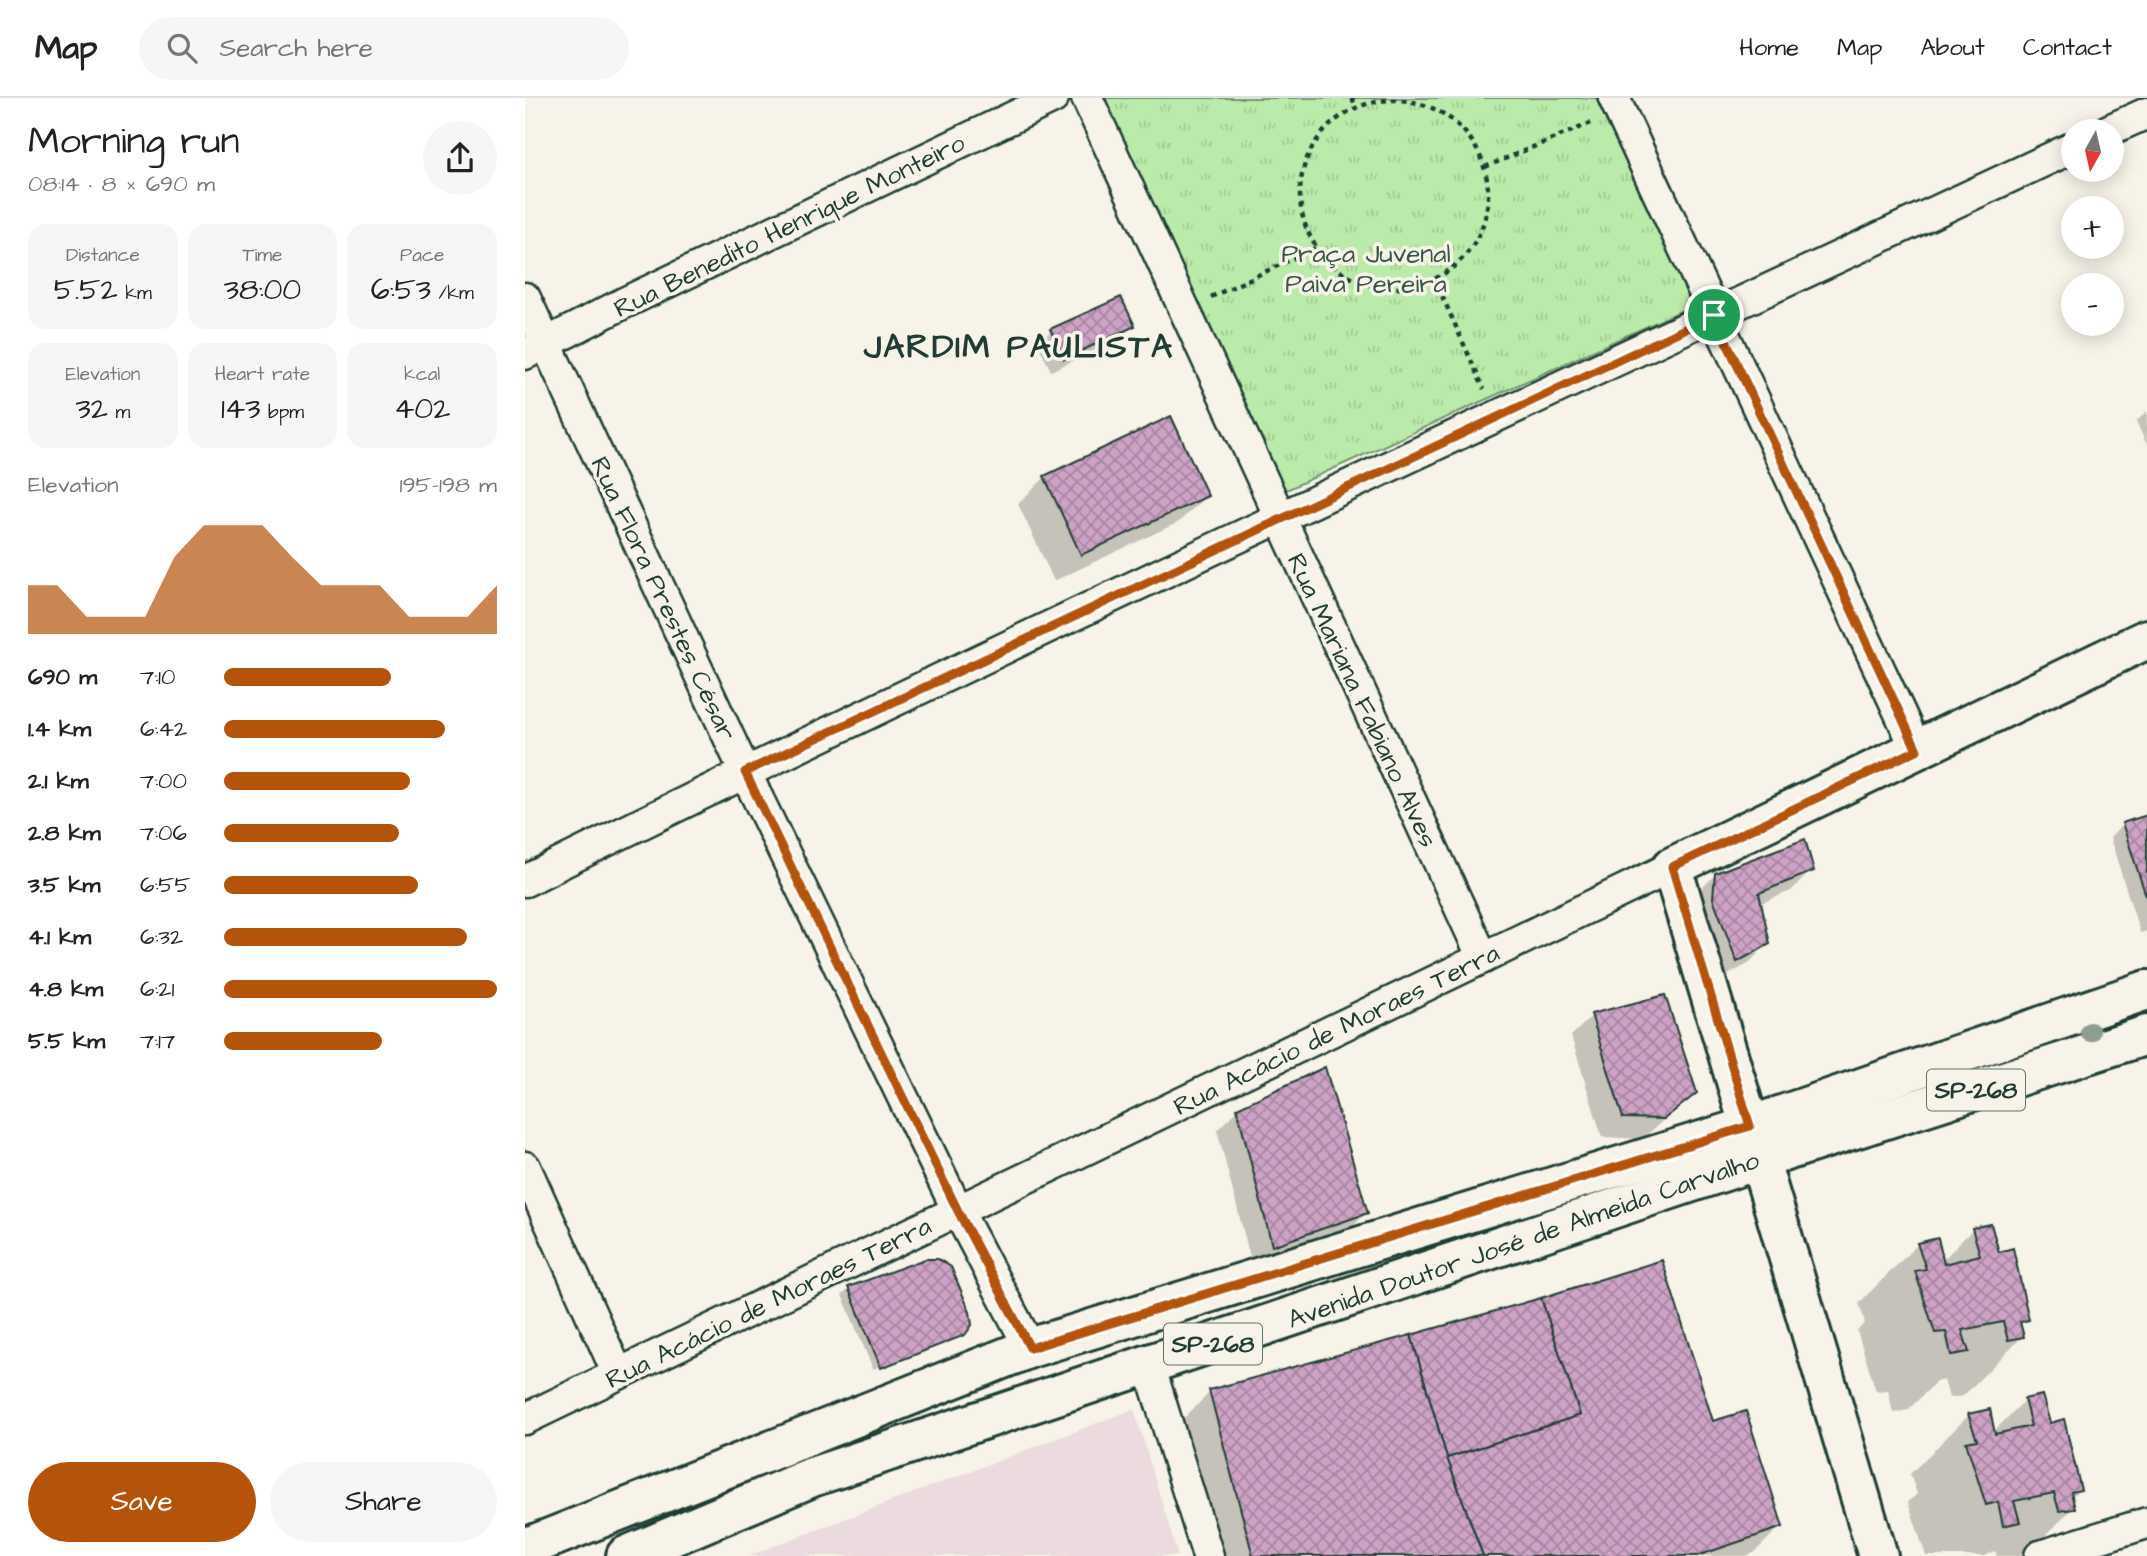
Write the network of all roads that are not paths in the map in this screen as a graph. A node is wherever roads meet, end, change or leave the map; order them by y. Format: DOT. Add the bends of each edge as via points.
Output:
graph roads {
  1 [pos="1053,98"];
  2 [pos="1087,98"];
  3 [pos="1617,105"];
  4 [pos="2142,113"];
  5 [pos="2125,122"];
  6 [pos="2061,153"];
  7 [pos="525,298"];
  8 [pos="1714,315"];
  9 [pos="535,349"];
  10 [pos="1279,518"];
  11 [pos="2147,639"];
  12 [pos="1917,750"];
  13 [pos="745,772"];
  14 [pos="1672,867"];
  15 [pos="525,881"];
  16 [pos="1483,958"];
  17 [pos="2147,990"];
  18 [pos="2147,1035"];
  19 [pos="1755,1143"];
  20 [pos="525,1167"];
  21 [pos="958,1211"];
  22 [pos="1030,1348"];
  23 [pos="1149,1364"];
  24 [pos="618,1374"];
  25 [pos="525,1419"];
  26 [pos="2147,1523"];
  27 [pos="525,1548"];
  28 [pos="633,1554"];
  29 [pos="1208,1556"];
  30 [pos="1878,1556"];
  31 [pos="2040,1556"];
  1 -- 9 [label="street, Rua Benedito Henrique Monteiro"];
  2 -- 10 [label="street, Rua Mariana Fabiano Alves"];
  3 -- 8 [label="street"];
  4 -- 5 [label="street"];
  6 -- 8 [label="street"];
  7 -- 9 [label="street, Rua Flora Prestes César"];
  8 -- 10 [label="street"];
  8 -- 12 [label="street"];
  9 -- 13 [label="street, Rua Flora Prestes César"];
  10 -- 13 [label="street"];
  10 -- 16 [label="street, Rua Mariana Fabiano Alves"];
  11 -- 12 [label="main road, Rua Acácio de Moraes Terra"];
  12 -- 14 [label="main road, Rua Acácio de Moraes Terra"];
  13 -- 15 [label="street"];
  13 -- 21 [label="street, Rua Flora Prestes César"];
  14 -- 16 [label="street, Rua Acácio de Moraes Terra"];
  14 -- 19 [label="main road"];
  16 -- 21 [label="street, Rua Acácio de Moraes Terra"];
  17 -- 19 [label="main road, Avenida Doutor José de Almeida Carvalho / SP-268"];
  18 -- 19 [label="main road, Avenida Doutor José de Almeida Carvalho / SP-268"];
  19 -- 22 [label="main road, Avenida Doutor José de Almeida Carvalho / SP-268"];
  19 -- 23 [label="main road, Avenida Doutor José de Almeida Carvalho / SP-268"];
  19 -- 30 [label="main road"];
  20 -- 24 [label="street"];
  21 -- 22 [label="street, Rua Flora Prestes César"];
  21 -- 24 [label="street, Rua Acácio de Moraes Terra"];
  22 -- 27 [label="main road, Avenida Doutor José de Almeida Carvalho / SP-268"];
  23 -- 28 [label="main road, Avenida Doutor José de Almeida Carvalho / SP-268" via="812,1477"];
  23 -- 29 [label="street"];
  24 -- 25 [label="street, Rua Acácio de Moraes Terra"];
  26 -- 31 [label="street"];
}
